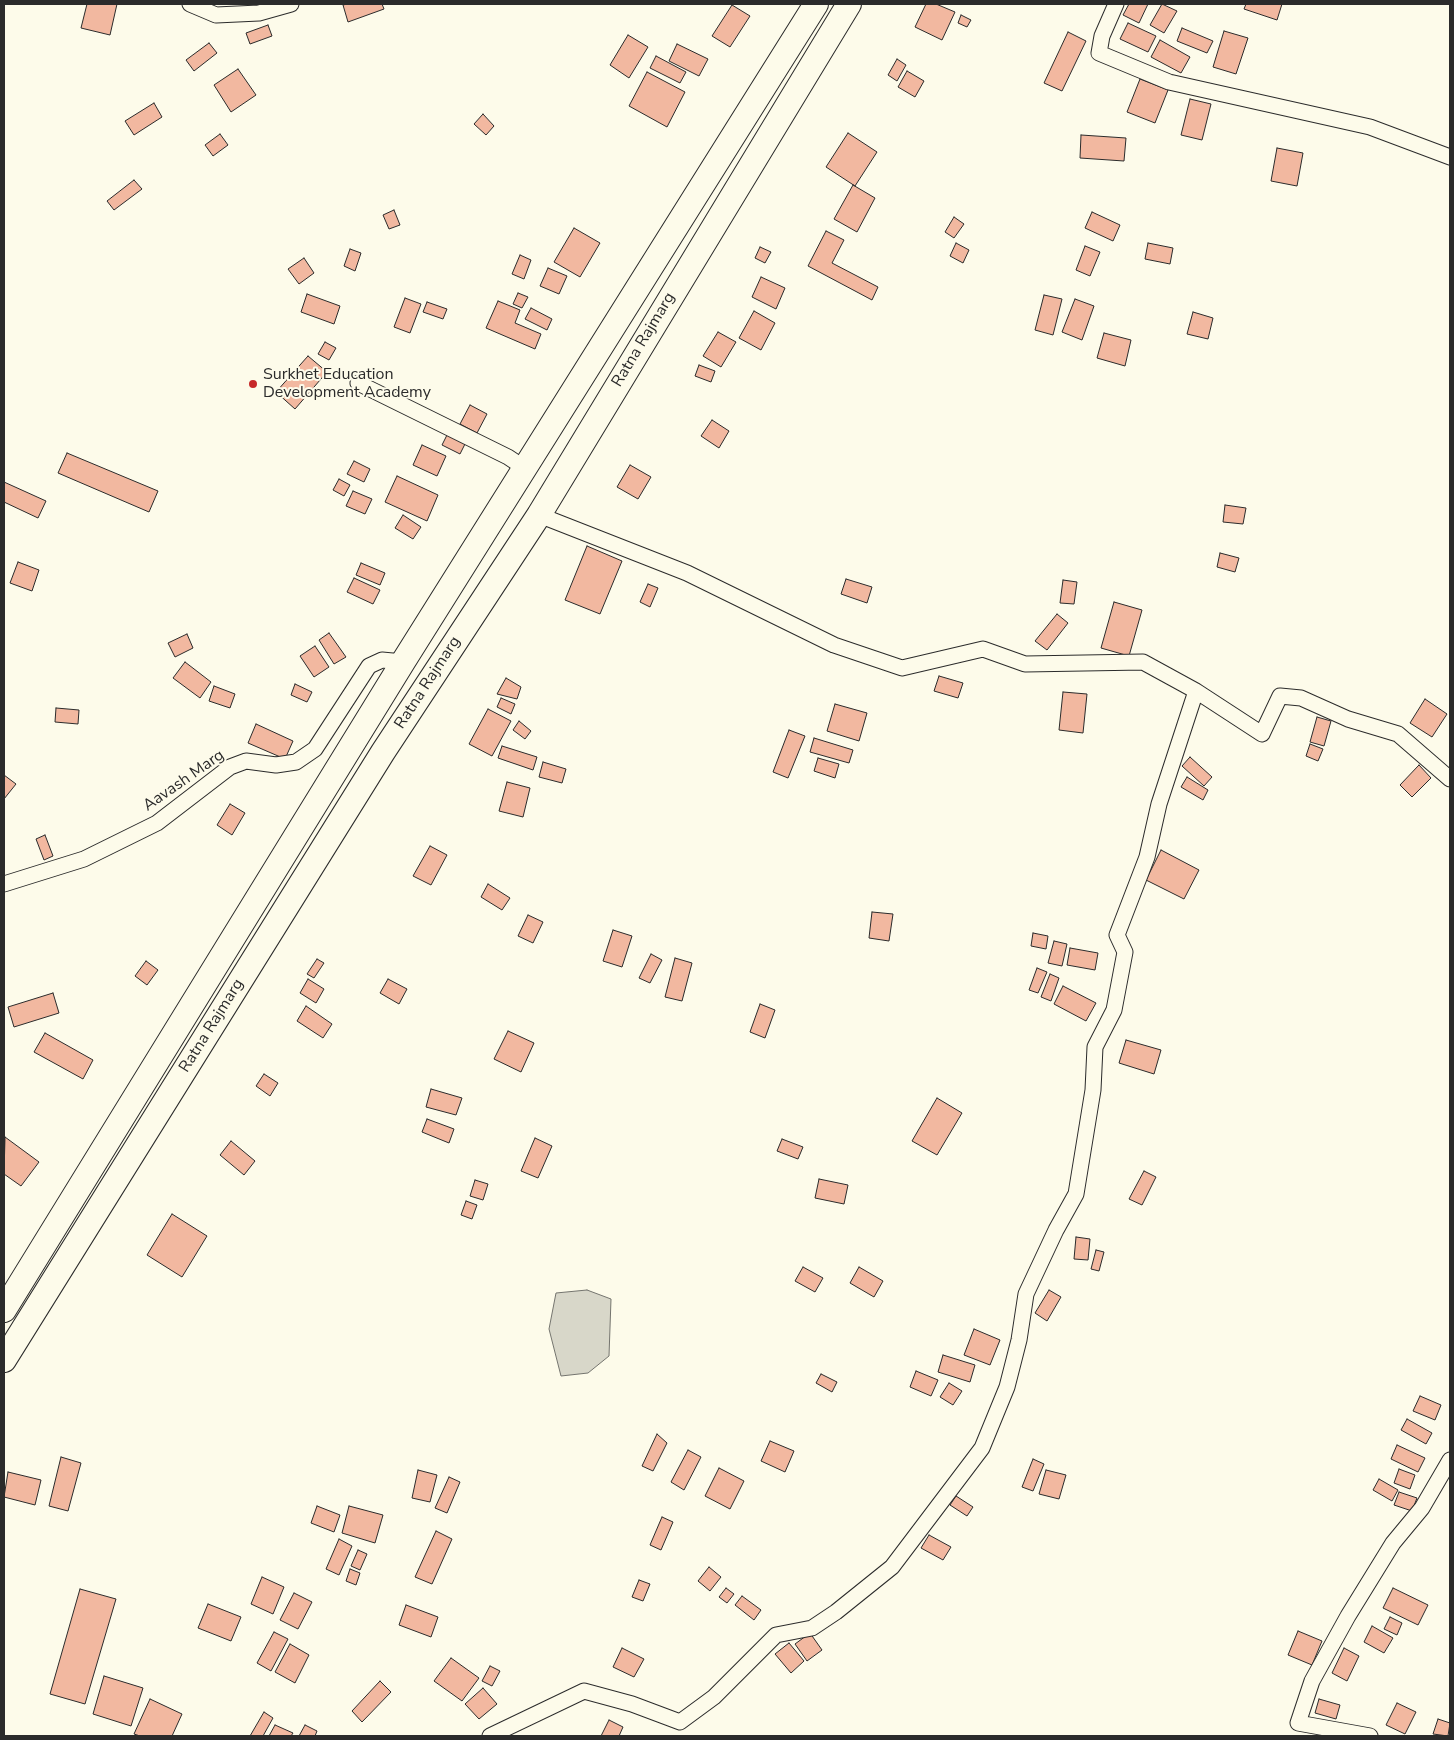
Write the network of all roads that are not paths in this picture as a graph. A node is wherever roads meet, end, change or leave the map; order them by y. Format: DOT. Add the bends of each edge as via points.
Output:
graph roads {
  1 [pos="190,4"];
  2 [pos="291,4"];
  3 [pos="816,4"];
  4 [pos="849,4"];
  5 [pos="1116,4"];
  6 [pos="1450,157"];
  7 [pos="358,383"];
  8 [pos="526,469"];
  9 [pos="539,514"];
  10 [pos="403,662"];
  11 [pos="1196,691"];
  12 [pos="1450,779"];
  13 [pos="4,884"];
  14 [pos="4,1310"];
  15 [pos="4,1360"];
  16 [pos="1450,1460"];
  17 [pos="490,1736"];
  18 [pos="1370,1736"];
  1 -- 2 [label="street" via="216,15 259,13"];
  3 -- 8 [label="main road, Ratna Rajmarg"];
  4 -- 9 [label="main road, Ratna Rajmarg"];
  5 -- 6 [label="street" via="1102,36 1099,53 1169,82 1370,126"];
  7 -- 8 [label="street"];
  8 -- 10 [label="main road, Ratna Rajmarg"];
  9 -- 11 [label="street" via="687,573 834,645 902,668 983,649 1025,664 1142,662"];
  9 -- 15 [label="main road, Ratna Rajmarg" via="383,752"];
  10 -- 13 [label="street, Aavash Marg" via="382,660 369,666 315,749 296,762 276,765 246,761 230,767 157,823 84,859"];
  10 -- 14 [label="main road, Ratna Rajmarg"];
  11 -- 12 [label="street" via="1262,734 1280,696 1301,698 1348,719 1398,734"];
  11 -- 17 [label="street" via="1159,804 1147,858 1117,935 1125,952 1114,1010 1095,1047 1093,1090 1076,1194 1026,1294 1020,1340 1007,1387 982,1448 892,1567 812,1628 776,1635 714,1697 680,1722 632,1704 584,1692"];
  16 -- 18 [label="street" via="1422,1508 1393,1543 1348,1616 1312,1681 1298,1723"];
}
